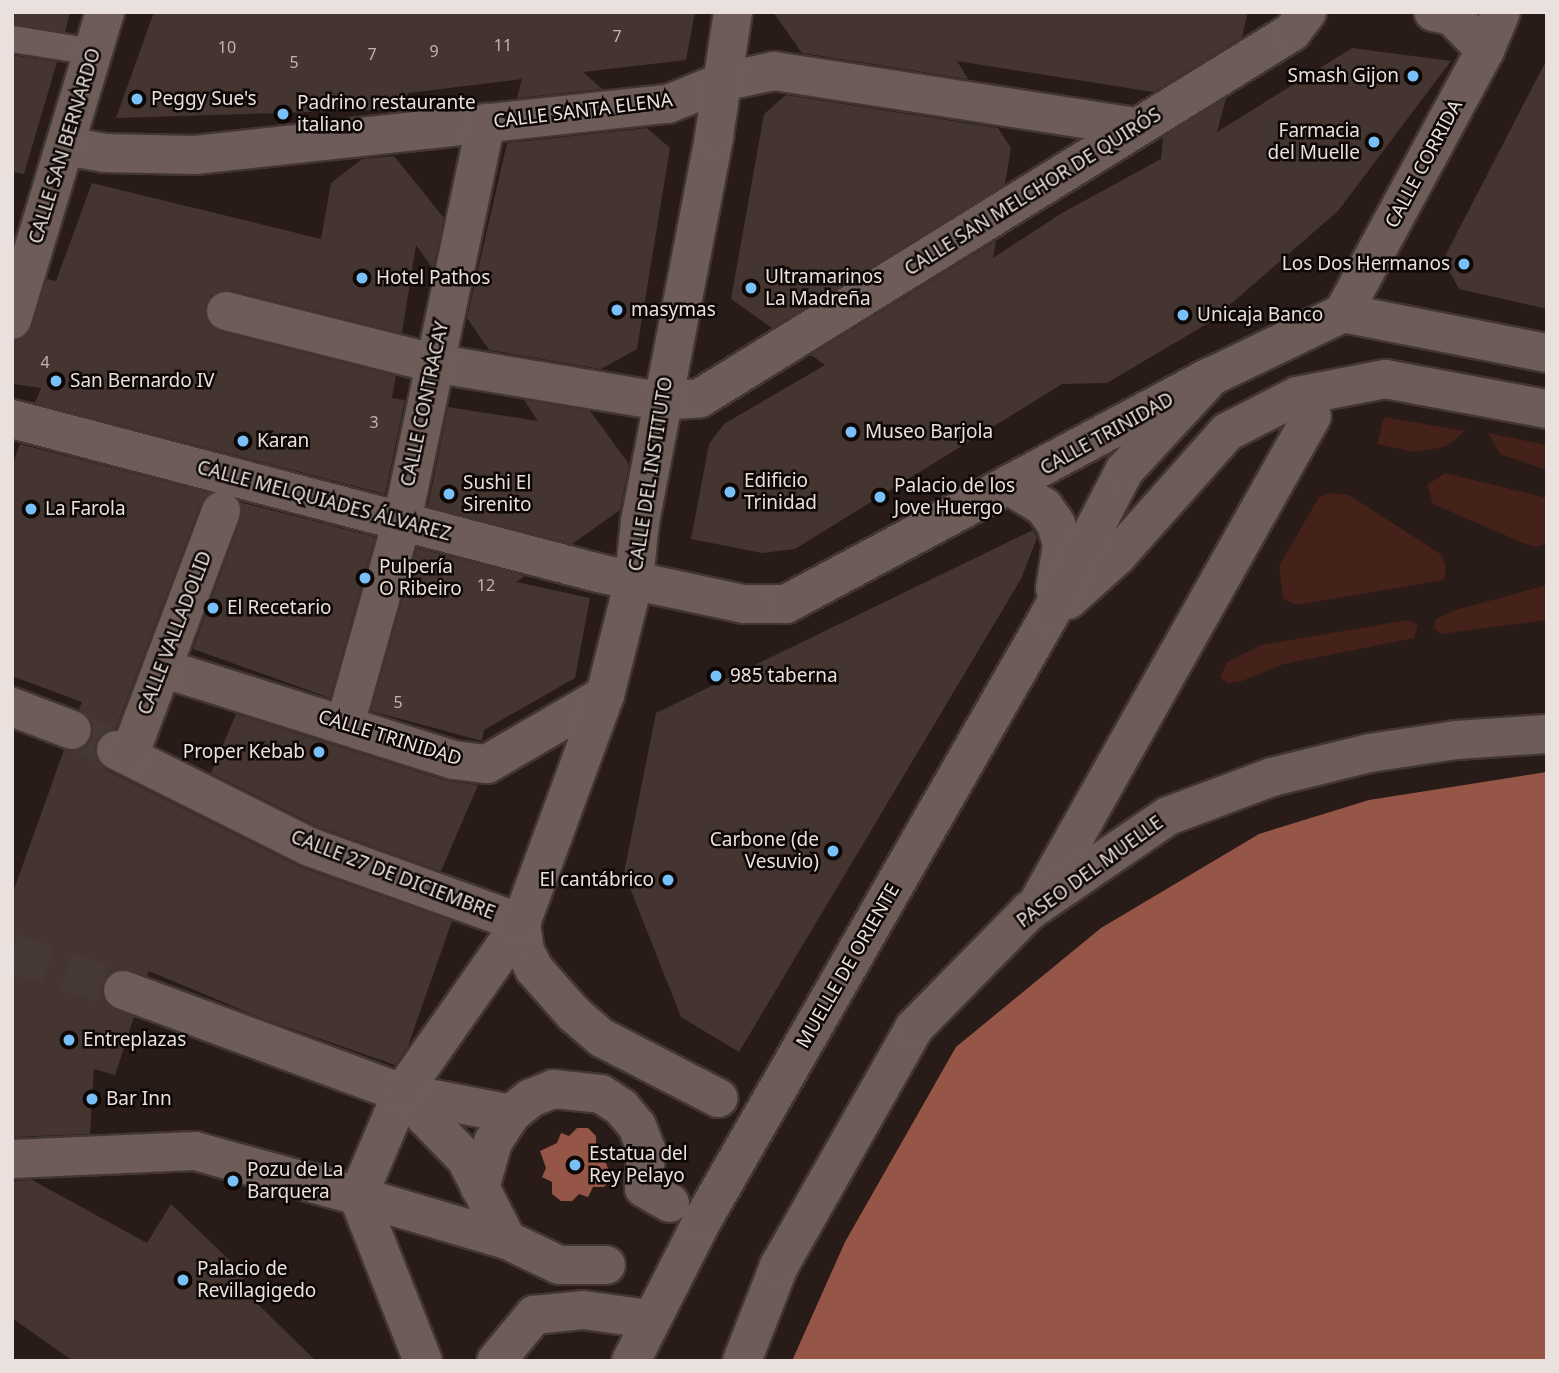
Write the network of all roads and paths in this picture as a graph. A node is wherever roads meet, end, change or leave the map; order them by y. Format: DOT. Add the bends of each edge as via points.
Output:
graph roads {
  1 [pos="105,12"];
  2 [pos="733,12"];
  3 [pos="1307,12"];
  4 [pos="1433,12"];
  5 [pos="1501,12"];
  6 [pos="12,39"];
  7 [pos="1485,50"];
  8 [pos="93,52"];
  9 [pos="722,82"];
  10 [pos="486,123"];
  11 [pos="1136,127"];
  12 [pos="65,146"];
  13 [pos="226,311"];
  14 [pos="1343,313"];
  15 [pos="12,320"];
  16 [pos="1547,353"];
  17 [pos="433,363"];
  18 [pos="1210,377"];
  19 [pos="661,401"];
  20 [pos="1547,409"];
  21 [pos="1312,416"];
  22 [pos="14,420"];
  23 [pos="1011,487"];
  24 [pos="221,511"];
  25 [pos="401,521"];
  26 [pos="634,580"];
  27 [pos="1050,614"];
  28 [pos="162,668"];
  29 [pos="605,695"];
  30 [pos="12,706"];
  31 [pos="345,724"];
  32 [pos="72,730"];
  33 [pos="1546,733"];
  34 [pos="123,753"];
  35 [pos="1036,906"];
  36 [pos="521,923"];
  37 [pos="123,989"];
  38 [pos="621,1048"];
  39 [pos="402,1093"];
  40 [pos="601,1094"];
  41 [pos="718,1098"];
  42 [pos="511,1114"];
  43 [pos="12,1158"];
  44 [pos="480,1188"];
  45 [pos="358,1196"];
  46 [pos="670,1203"];
  47 [pos="507,1240"];
  48 [pos="606,1265"];
  49 [pos="649,1319"];
  50 [pos="423,1361"];
  51 [pos="496,1361"];
  52 [pos="631,1361"];
  53 [pos="742,1361"];
  1 -- 8 [label="street, CALLE SAN BERNARDO"];
  2 -- 9 [label="street, CALLE DEL INSTITUTO"];
  3 -- 11 [label="street, CALLE SAN MELCHOR DE QUIRÓS" via="1292,32"];
  4 -- 7 [label="street" via="1452,16"];
  5 -- 7 [label="street, CALLE CORRIDA"];
  6 -- 8 [label="lane"];
  7 -- 14 [label="street, CALLE CORRIDA"];
  8 -- 12 [label="street, CALLE SAN BERNARDO"];
  9 -- 10 [label="street, CALLE SANTA ELENA" via="668,104"];
  9 -- 11 [label="street, CALLE SANTA ELENA" via="774,71"];
  9 -- 19 [label="street, CALLE DEL INSTITUTO"];
  10 -- 12 [label="street, CALLE SANTA ELENA" via="195,155 105,153"];
  10 -- 17 [label="street, CALLE CONTRACAY"];
  11 -- 19 [label="street, CALLE SAN MELCHOR DE QUIRÓS" via="733,379 700,398"];
  12 -- 15 [label="street, CALLE SAN BERNARDO"];
  13 -- 17 [label="street, CALLE SAN MELCHOR DE QUIRÓS"];
  14 -- 16 [label="street"];
  14 -- 18 [label="street, CALLE TRINIDAD"];
  17 -- 19 [label="street, CALLE SAN MELCHOR DE QUIRÓS"];
  17 -- 25 [label="street, CALLE CONTRACAY"];
  18 -- 23 [label="street, CALLE TRINIDAD"];
  18 -- 27 [label="street, MUELLE DE ORIENTE" via="1124,471"];
  19 -- 26 [label="street, CALLE DEL INSTITUTO"];
  20 -- 27 [label="street, MUELLE DE ORIENTE" via="1385,379 1297,396 1227,432 1117,556"];
  21 -- 35 [label="street"];
  22 -- 25 [label="street, CALLE MELQUIADES ÁLVAREZ"];
  23 -- 26 [label="street, CALLE TRINIDAD" via="786,604 744,604"];
  23 -- 27 [label="street, MUELLE DE ORIENTE" via="1044,507 1056,524 1062,545"];
  24 -- 28 [label="street, CALLE VALLADOLID"];
  25 -- 26 [label="street, CALLE MELQUIADES ÁLVAREZ"];
  25 -- 31 [label="street, CALLE CONTRACAY"];
  26 -- 29 [label="street, CALLE DEL INSTITUTO"];
  27 -- 49 [label="street, MUELLE DE ORIENTE"];
  28 -- 31 [label="street, CALLE TRINIDAD"];
  28 -- 34 [label="street, CALLE VALLADOLID"];
  29 -- 31 [label="street, CALLE TRINIDAD" via="487,764 454,760"];
  29 -- 36 [label="street, CALLE DEL INSTITUTO"];
  30 -- 32 [label="street"];
  33 -- 35 [label="street, PASEO DEL MUELLE" via="1370,753 1272,777 1168,816"];
  34 -- 36 [label="street, CALLE 27 DE DICIEMBRE" via="310,846"];
  35 -- 53 [label="street, PASEO DEL MUELLE" via="914,1028 779,1266"];
  36 -- 38 [label="street" via="525,951 550,991 602,1038"];
  36 -- 39 [label="street, CALLE DEL INSTITUTO"];
  37 -- 39 [label="street"];
  38 -- 40 [label="street"];
  38 -- 41 [label="street"];
  39 -- 42 [label="street"];
  39 -- 44 [label="street" via="466,1159"];
  39 -- 45 [label="street, CALLE DEL INSTITUTO"];
  40 -- 42 [label="street" via="578,1088 553,1089 531,1098"];
  40 -- 46 [label="street" via="621,1107 637,1126 646,1149 644,1188"];
  42 -- 44 [label="street" via="493,1142"];
  43 -- 45 [label="street" via="195,1151"];
  44 -- 47 [label="street"];
  45 -- 47 [label="street"];
  45 -- 50 [label="street"];
  47 -- 48 [label="street" via="559,1265"];
  49 -- 51 [label="street" via="583,1310 534,1315"];
  49 -- 52 [label="street, MUELLE DE ORIENTE"];
}
